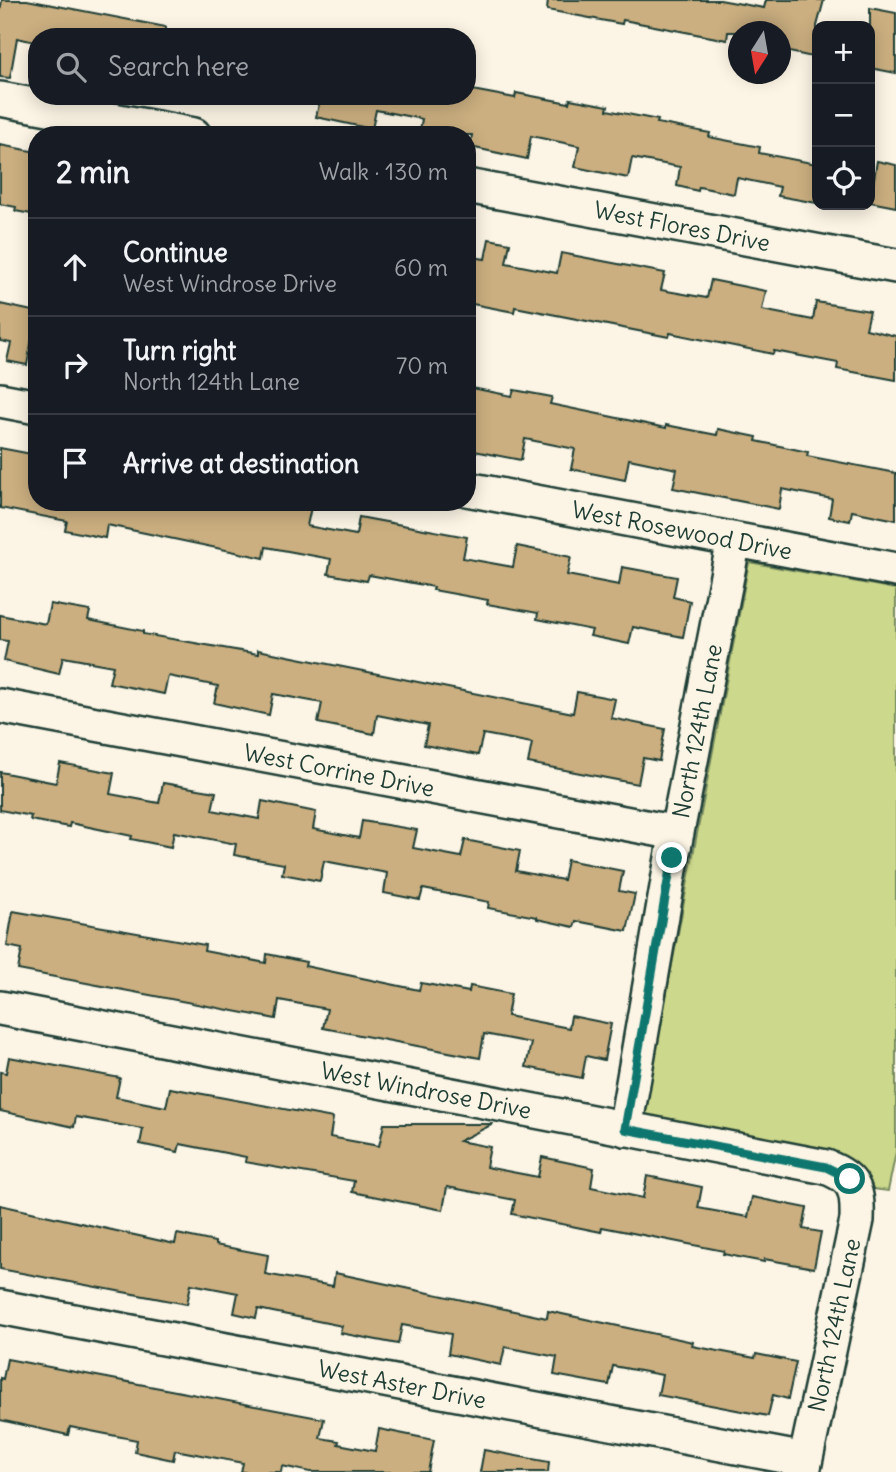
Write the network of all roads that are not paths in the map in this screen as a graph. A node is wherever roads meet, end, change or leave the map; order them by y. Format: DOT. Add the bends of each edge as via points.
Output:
graph roads {
  1 [pos="0,99"];
  2 [pos="28,104"];
  3 [pos="32,105"];
  4 [pos="146,126"];
  5 [pos="476,188"];
  6 [pos="896,265"];
  7 [pos="0,400"];
  8 [pos="28,405"];
  9 [pos="476,491"];
  10 [pos="734,540"];
  11 [pos="896,570"];
  12 [pos="0,706"];
  13 [pos="677,833"];
  14 [pos="0,1008"];
  15 [pos="625,1129"];
  16 [pos="850,1179"];
  17 [pos="0,1307"];
  18 [pos="804,1466"];
  1 -- 2 [label="street"];
  3 -- 4 [label="street"];
  5 -- 6 [label="street, West Flores Drive"];
  7 -- 8 [label="street"];
  9 -- 10 [label="street, West Rosewood Drive"];
  10 -- 11 [label="street, West Rosewood Drive"];
  10 -- 13 [label="street, North 124th Lane"];
  12 -- 13 [label="street, West Corrine Drive"];
  13 -- 15 [label="street, North 124th Lane"];
  14 -- 15 [label="street, West Windrose Drive"];
  15 -- 16 [label="street, West Windrose Drive" via="826,1167"];
  16 -- 18 [label="street, North 124th Lane" via="858,1199 857,1220"];
  17 -- 18 [label="street, West Aster Drive"];
}
